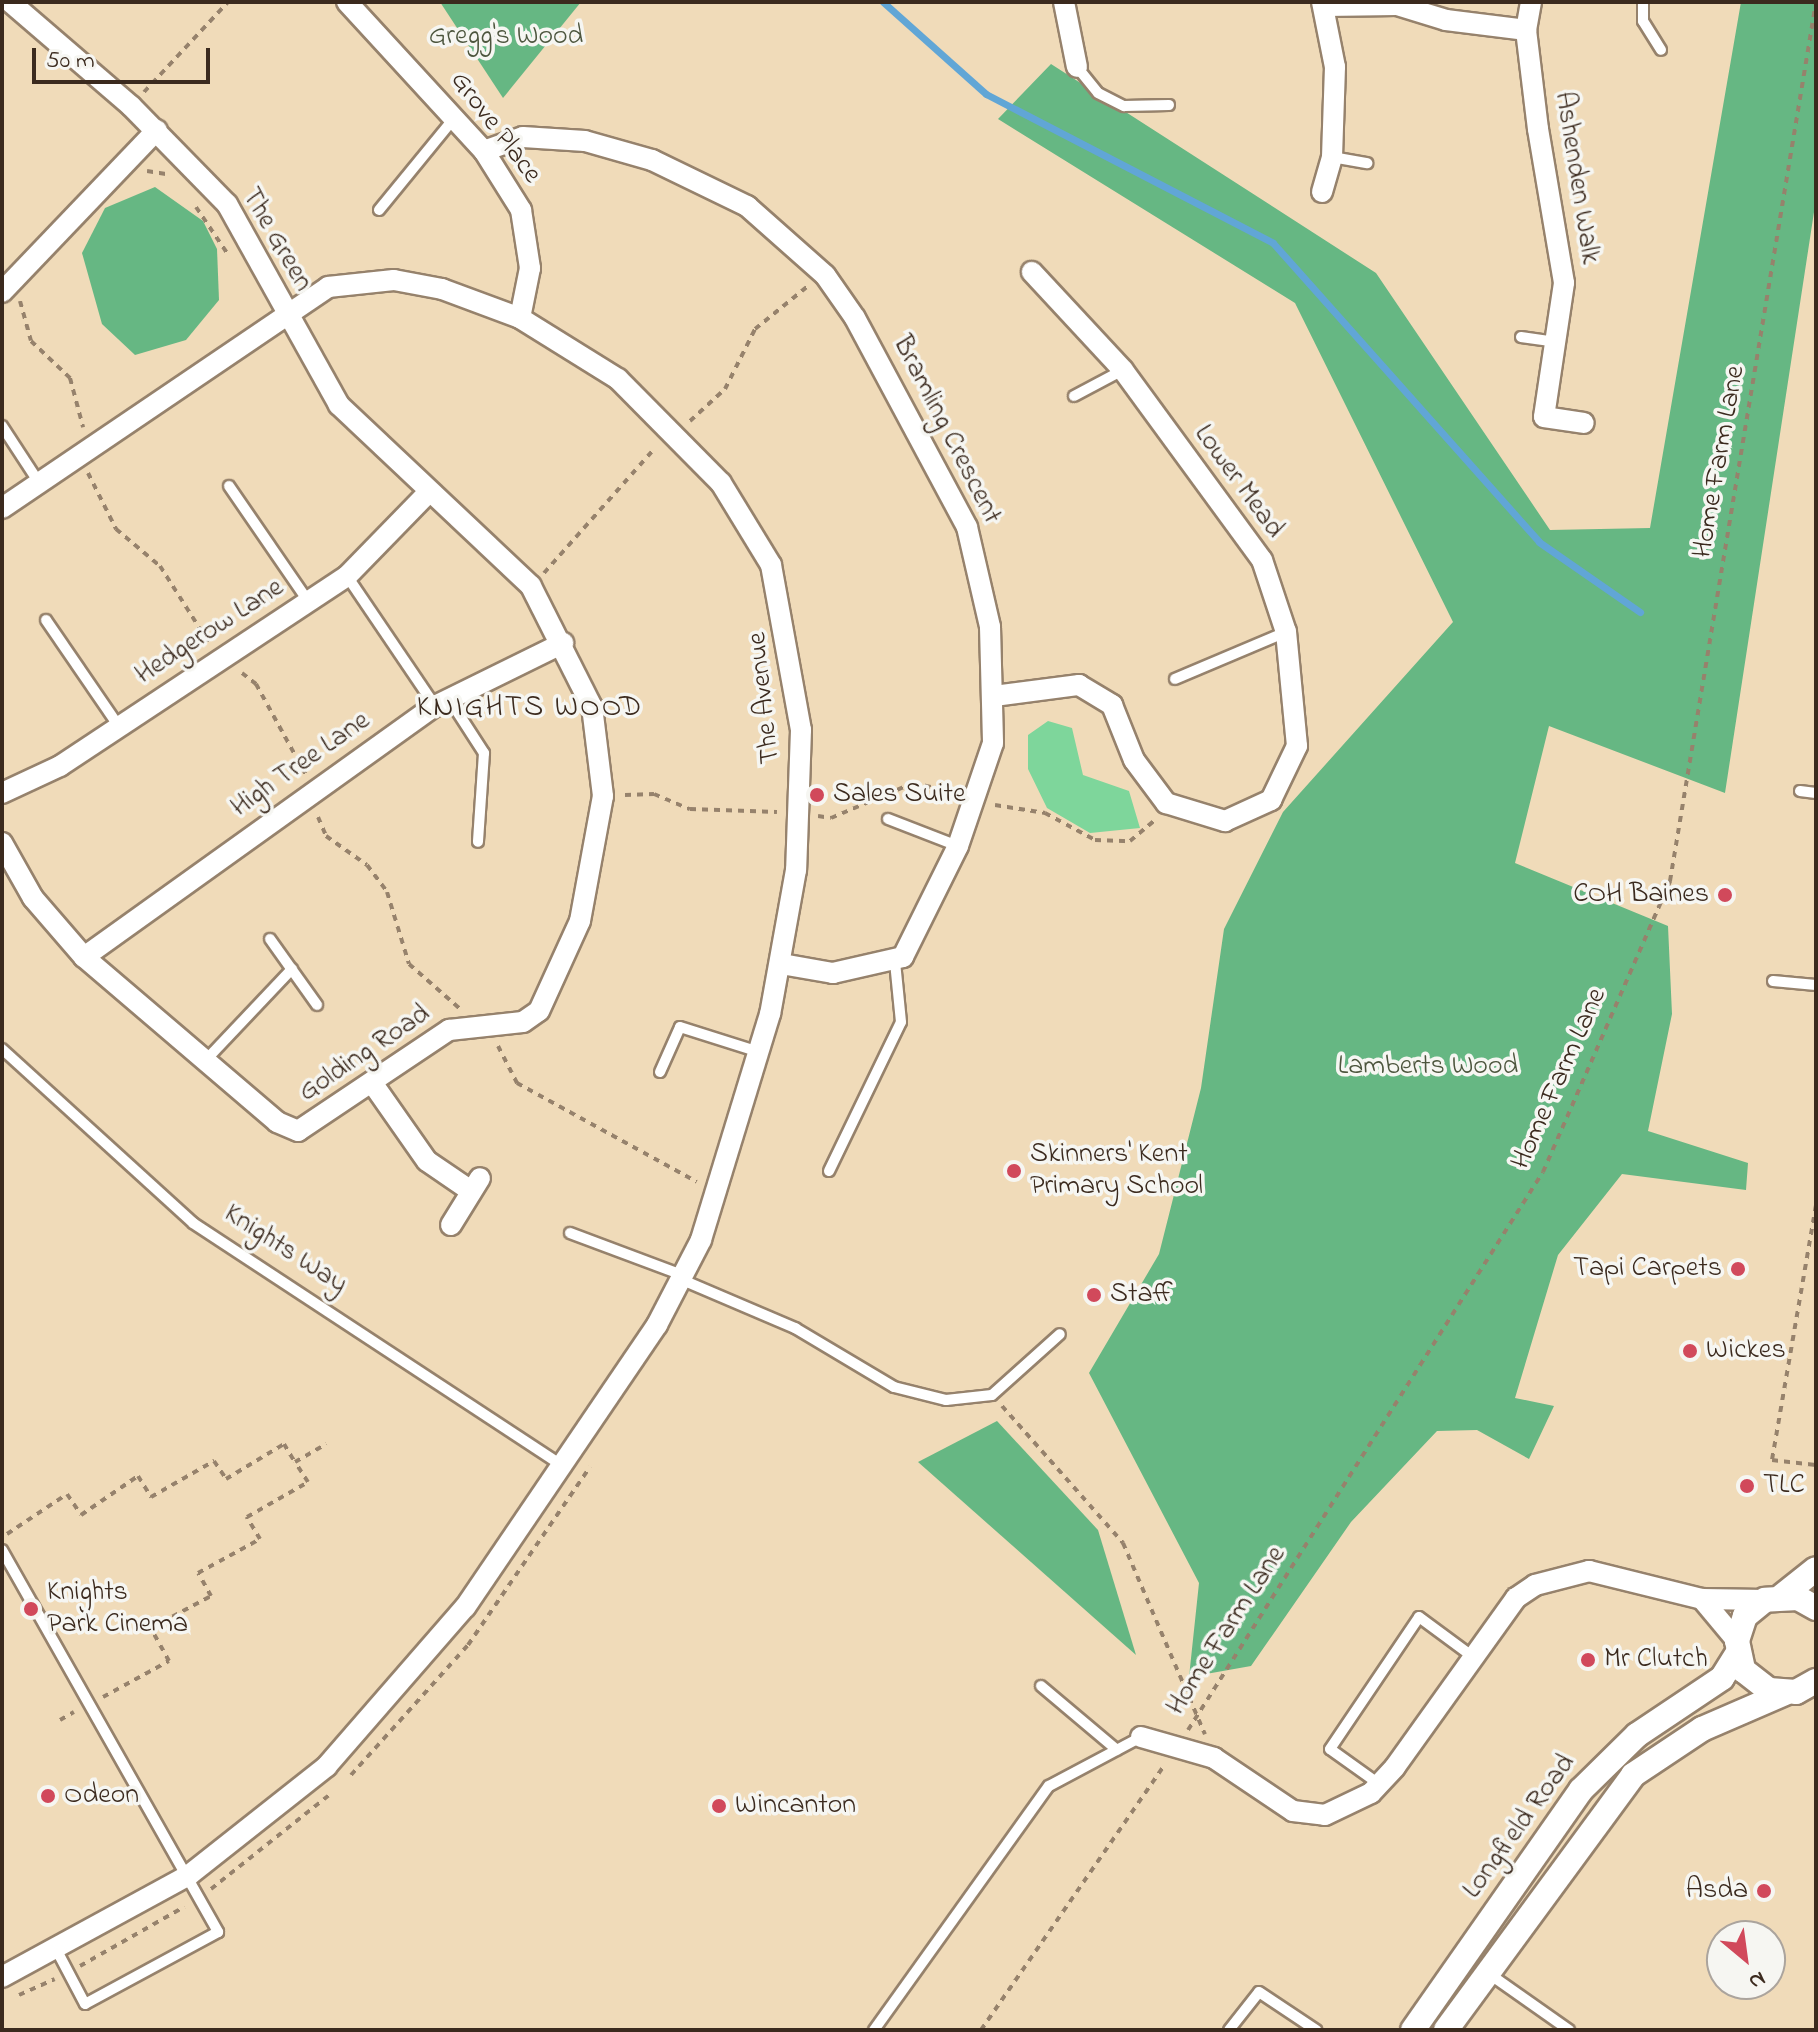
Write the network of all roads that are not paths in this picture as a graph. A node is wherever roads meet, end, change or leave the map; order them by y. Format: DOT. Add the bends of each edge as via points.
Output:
graph roads {
  1 [pos="10,2"];
  2 [pos="347,2"];
  3 [pos="1064,2"];
  4 [pos="1531,2"];
  5 [pos="1643,2"];
  6 [pos="1324,4"];
  7 [pos="1526,30"];
  8 [pos="1661,50"];
  9 [pos="1077,67"];
  10 [pos="1169,105"];
  11 [pos="455,117"];
  12 [pos="157,130"];
  13 [pos="484,151"];
  14 [pos="1332,157"];
  15 [pos="1367,163"];
  16 [pos="1322,192"];
  17 [pos="379,210"];
  18 [pos="1032,272"];
  19 [pos="4,290"];
  20 [pos="288,318"];
  21 [pos="520,318"];
  22 [pos="1521,337"];
  23 [pos="1556,342"];
  24 [pos="1123,370"];
  25 [pos="1074,396"];
  26 [pos="1584,423"];
  27 [pos="2,426"];
  28 [pos="40,484"];
  29 [pos="229,486"];
  30 [pos="429,492"];
  31 [pos="5,500"];
  32 [pos="347,576"];
  33 [pos="308,601"];
  34 [pos="46,620"];
  35 [pos="1286,632"];
  36 [pos="563,643"];
  37 [pos="1175,679"];
  38 [pos="994,696"];
  39 [pos="443,704"];
  40 [pos="118,725"];
  41 [pos="1800,791"];
  42 [pos="2,793"];
  43 [pos="1816,793"];
  44 [pos="888,819"];
  45 [pos="478,842"];
  46 [pos="2,843"];
  47 [pos="958,846"];
  48 [pos="270,939"];
  49 [pos="84,957"];
  50 [pos="895,962"];
  51 [pos="781,964"];
  52 [pos="292,969"];
  53 [pos="1773,981"];
  54 [pos="1816,985"];
  55 [pos="317,1005"];
  56 [pos="2,1049"];
  57 [pos="759,1052"];
  58 [pos="204,1062"];
  59 [pos="660,1072"];
  60 [pos="373,1084"];
  61 [pos="829,1171"];
  62 [pos="451,1225"];
  63 [pos="570,1233"];
  64 [pos="686,1278"];
  65 [pos="1060,1334"];
  66 [pos="563,1466"];
  67 [pos="2,1550"];
  68 [pos="1816,1569"];
  69 [pos="1774,1598"];
  70 [pos="1702,1599"];
  71 [pos="1816,1608"];
  72 [pos="1737,1648"];
  73 [pos="1473,1657"];
  74 [pos="1041,1686"];
  75 [pos="1803,1690"];
  76 [pos="1141,1737"];
  77 [pos="1117,1750"];
  78 [pos="1379,1784"];
  79 [pos="189,1875"];
  80 [pos="57,1951"];
  81 [pos="1487,1971"];
  82 [pos="2,1977"];
  83 [pos="874,2030"];
  84 [pos="1229,2030"];
  85 [pos="1316,2030"];
  86 [pos="1413,2030"];
  87 [pos="1446,2030"];
  88 [pos="1569,2030"];
  1 -- 12 [label="street, The Green"];
  2 -- 11 [label="street, Grove Place"];
  3 -- 9 [label="street"];
  4 -- 7 [label="street, Ashenden Walk"];
  5 -- 8 [label="lane" via="1643,21"];
  6 -- 7 [label="street" via="1397,5 1446,20"];
  6 -- 14 [label="street" via="1335,67"];
  7 -- 23 [label="street, Ashenden Walk" via="1564,283"];
  9 -- 10 [label="lane" via="1098,93 1124,106"];
  11 -- 13 [label="street, Grove Place"];
  11 -- 17 [label="lane"];
  12 -- 19 [label="street"];
  12 -- 20 [label="street, The Green" via="227,204"];
  13 -- 21 [label="street, Grove Place" via="521,210 530,268"];
  13 -- 38 [label="street, Bramling Crescent" via="523,137 569,140 652,160 747,206 825,275 901,393 967,527 990,627"];
  14 -- 15 [label="lane"];
  14 -- 16 [label="street"];
  18 -- 24 [label="street, Lower Mead"];
  20 -- 21 [label="street, The Avenue" via="328,287 394,280"];
  20 -- 28 [label="street, The Green"];
  20 -- 30 [label="street, Golding Road" via="339,405"];
  21 -- 51 [label="street, The Avenue" via="657,410 748,519 787,621 801,730 800,813"];
  22 -- 23 [label="lane"];
  23 -- 26 [label="street, Ashenden Walk" via="1544,417"];
  24 -- 25 [label="lane"];
  24 -- 35 [label="street, Lower Mead" via="1262,560"];
  27 -- 28 [label="lane"];
  28 -- 31 [label="street, The Green"];
  29 -- 33 [label="lane"];
  30 -- 32 [label="street, Hedgerow Lane"];
  30 -- 36 [label="street, Golding Road" via="531,586"];
  32 -- 33 [label="street, Hedgerow Lane"];
  32 -- 39 [label="lane"];
  33 -- 40 [label="street, Hedgerow Lane"];
  34 -- 40 [label="lane"];
  35 -- 37 [label="lane"];
  35 -- 38 [label="street, Lower Mead" via="1297,746 1271,800 1225,821 1166,803 1134,760 1112,705 1079,685"];
  36 -- 39 [label="street, High Tree Lane"];
  36 -- 60 [label="street, Golding Road" via="592,707 603,796 580,921 550,998 523,1022 479,1024"];
  38 -- 47 [label="street, Bramling Crescent" via="993,743"];
  39 -- 45 [label="lane" via="484,753"];
  39 -- 49 [label="street, High Tree Lane" via="307,793"];
  40 -- 42 [label="street, Hedgerow Lane" via="60,766"];
  41 -- 43 [label="lane"];
  44 -- 47 [label="lane"];
  46 -- 49 [label="street, Golding Road" via="33,898"];
  47 -- 50 [label="street, Bramling Crescent" via="915,939"];
  48 -- 52 [label="lane"];
  49 -- 58 [label="street, Golding Road"];
  50 -- 51 [label="street" via="833,973"];
  50 -- 61 [label="lane" via="901,1022"];
  51 -- 57 [label="street, The Avenue"];
  52 -- 55 [label="lane"];
  52 -- 58 [label="lane"];
  53 -- 54 [label="lane"];
  56 -- 66 [label="lane, Knights Way" via="180,1213"];
  57 -- 59 [label="lane" via="680,1027"];
  57 -- 64 [label="street, The Avenue"];
  58 -- 60 [label="street, Golding Road" via="298,1131"];
  60 -- 62 [label="street" via="427,1161 476,1185"];
  63 -- 64 [label="lane"];
  64 -- 65 [label="lane" via="795,1328 894,1387 946,1400 992,1395"];
  64 -- 66 [label="street, The Avenue"];
  66 -- 79 [label="street" via="465,1607 384,1707 274,1812"];
  67 -- 79 [label="lane"];
  68 -- 69 [label="street"];
  69 -- 70 [label="street"];
  69 -- 71 [label="street"];
  69 -- 72 [label="street, Longfield Road" via="1745,1616"];
  70 -- 72 [label="street"];
  70 -- 73 [label="street" via="1621,1574 1560,1574 1516,1598"];
  72 -- 75 [label="street" via="1754,1682"];
  72 -- 86 [label="street, Longfield Road" via="1722,1678 1637,1735 1581,1790"];
  73 -- 78 [label="street"];
  73 -- 78 [label="lane" via="1419,1617 1330,1749"];
  74 -- 77 [label="lane"];
  75 -- 81 [label="street, Longfield Road" via="1702,1729 1633,1775"];
  76 -- 77 [label="lane"];
  76 -- 78 [label="street" via="1214,1758 1308,1816 1347,1807"];
  77 -- 83 [label="lane" via="1049,1786"];
  79 -- 80 [label="street"];
  79 -- 80 [label="lane" via="218,1932 85,2004"];
  80 -- 82 [label="street"];
  81 -- 87 [label="street, Longfield Road"];
  81 -- 88 [label="lane"];
  84 -- 85 [label="lane" via="1259,1992"];
}
